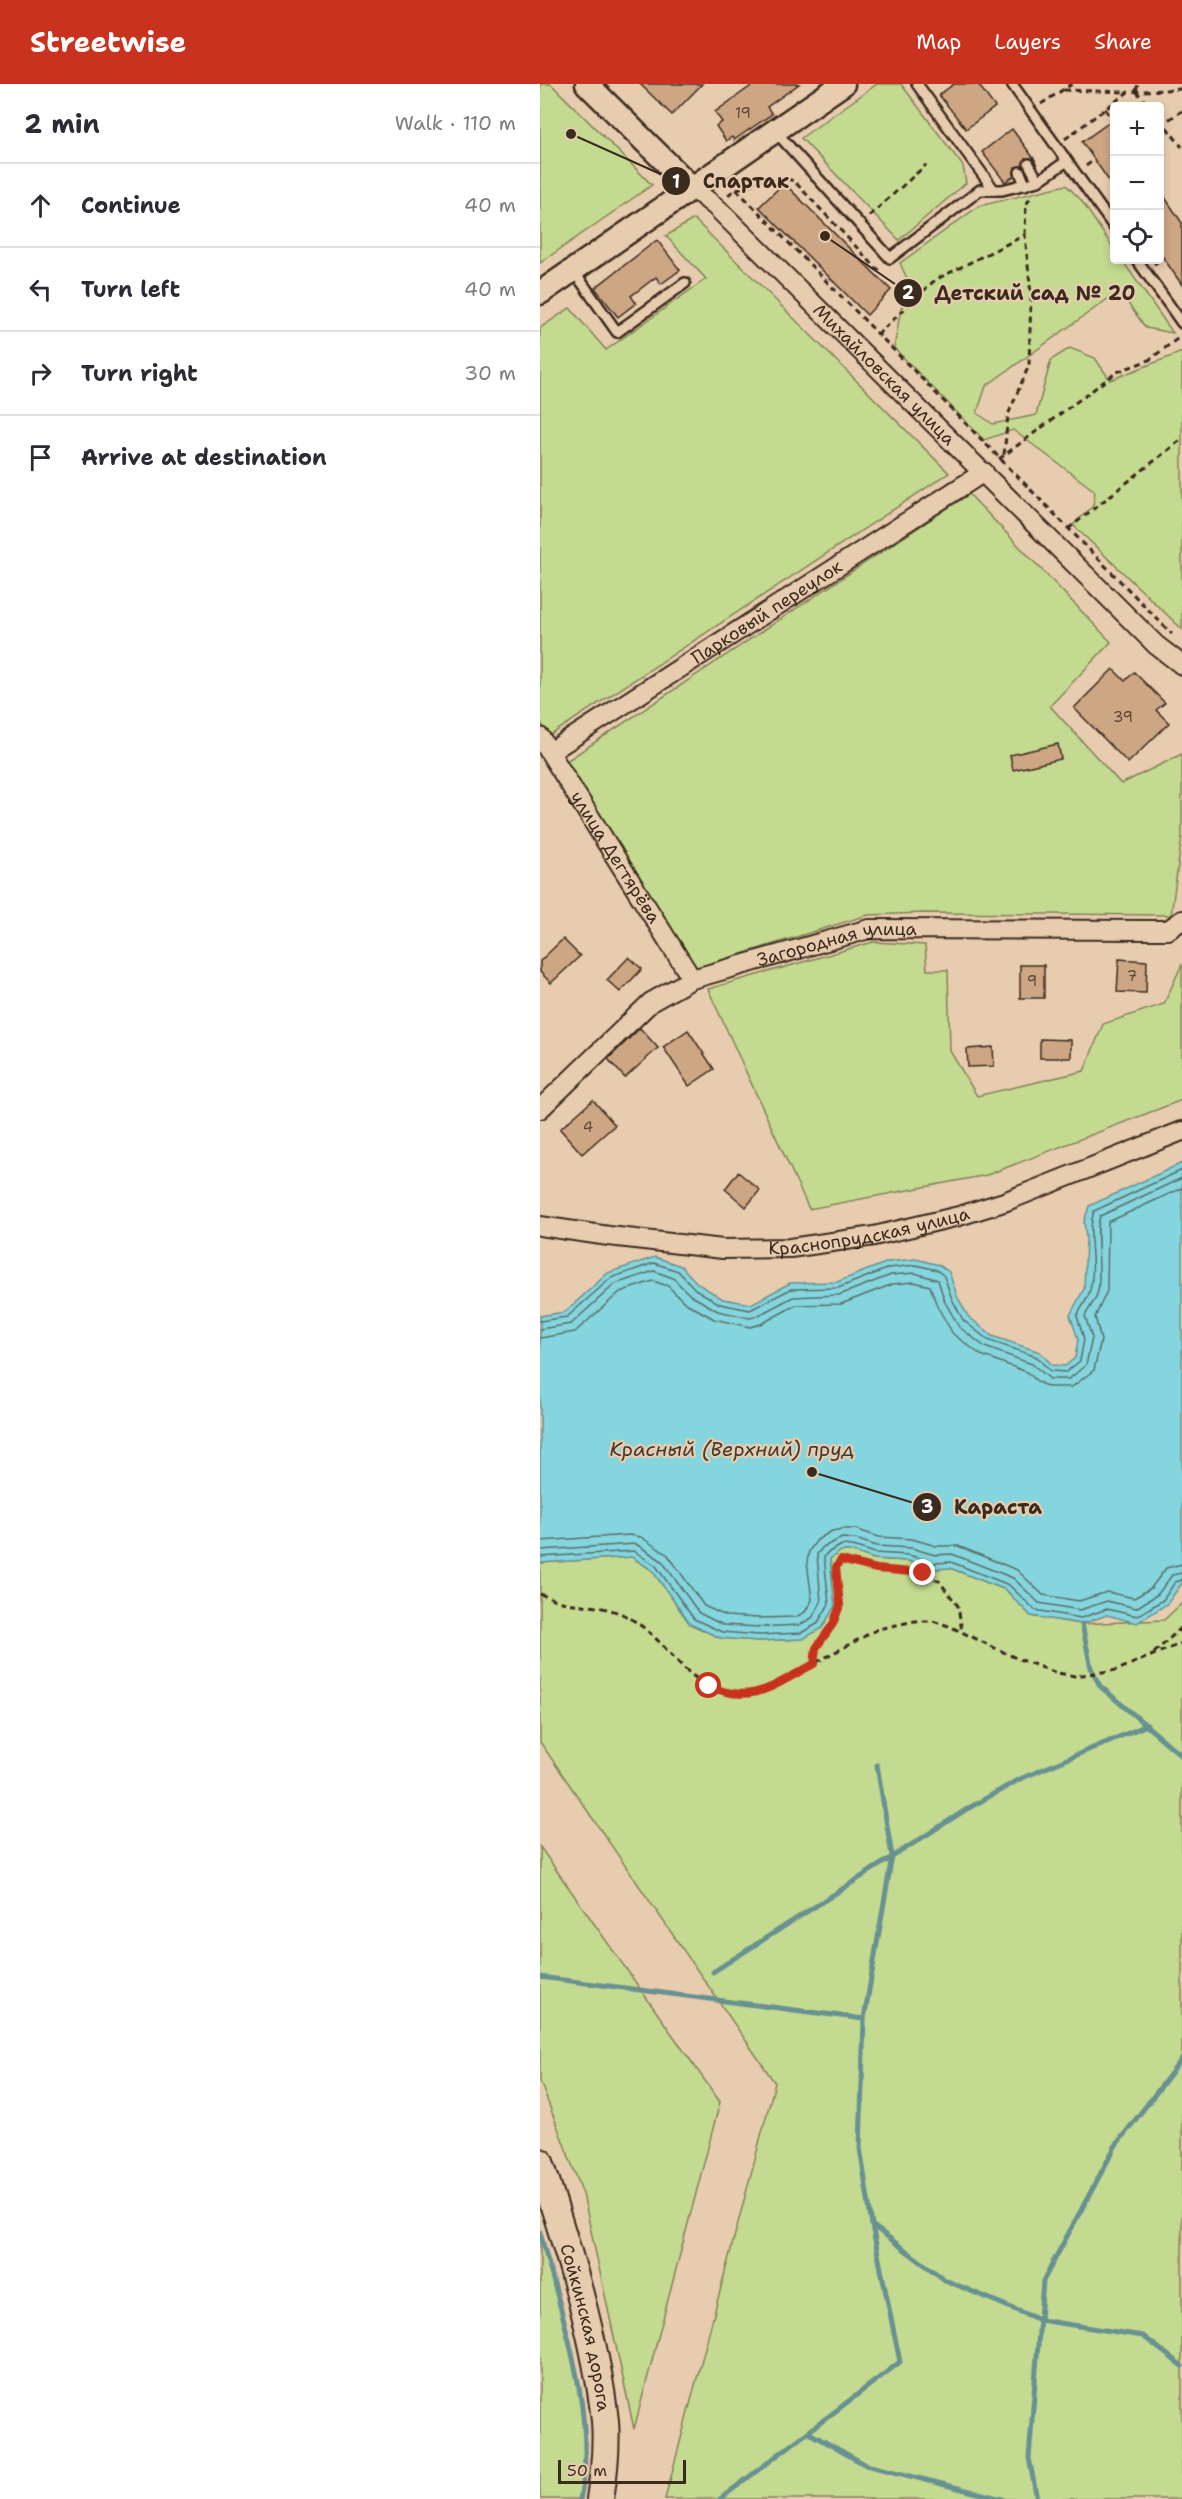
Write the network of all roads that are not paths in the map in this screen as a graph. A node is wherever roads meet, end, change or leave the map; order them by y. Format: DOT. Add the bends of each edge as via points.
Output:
graph roads {
  1 [pos="587,84"];
  2 [pos="843,84"];
  3 [pos="917,84"];
  4 [pos="1012,84"];
  5 [pos="775,131"];
  6 [pos="1067,161"];
  7 [pos="1029,164"];
  8 [pos="1020,171"];
  9 [pos="1038,181"];
  10 [pos="1025,185"];
  11 [pos="692,188"];
  12 [pos="994,190"];
  13 [pos="1110,221"];
  14 [pos="1140,264"];
  15 [pos="573,270"];
  16 [pos="685,283"];
  17 [pos="540,293"];
  18 [pos="1182,323"];
  19 [pos="984,472"];
  20 [pos="1182,665"];
  21 [pos="545,745"];
  22 [pos="1182,920"];
  23 [pos="692,979"];
  24 [pos="540,1109"];
  25 [pos="1182,1131"];
  26 [pos="540,1226"];
  27 [pos="540,2162"];
  28 [pos="600,2499"];
  1 -- 11 [label="street, Михайловская улица"];
  2 -- 5 [label="street"];
  3 -- 12 [label="lane"];
  4 -- 6 [label="lane"];
  5 -- 11 [label="street"];
  5 -- 12 [label="lane" via="890,258 980,190"];
  6 -- 9 [label="lane"];
  6 -- 13 [label="lane"];
  7 -- 9 [label="lane"];
  8 -- 10 [label="lane"];
  9 -- 10 [label="lane"];
  10 -- 12 [label="lane" via="1012,183"];
  11 -- 15 [label="street"];
  11 -- 19 [label="street, Михайловская улица" via="716,207"];
  14 -- 18 [label="lane"];
  15 -- 16 [label="lane" via="617,333"];
  15 -- 17 [label="street"];
  19 -- 20 [label="street, Михайловская улица" via="1156,645"];
  19 -- 21 [label="street, Парковый переулок"];
  21 -- 23 [label="street, улица Дегтярёва"];
  22 -- 23 [label="street, Загородная улица" via="1168,930 869,929"];
  23 -- 24 [label="street, Загородная улица" via="651,1002"];
  25 -- 26 [label="street, Краснопрудская улица" via="959,1216 874,1236 801,1247 723,1249"];
  27 -- 28 [label="main road, Сойкинская дорога" via="562,2230 591,2346 605,2422"];
}
